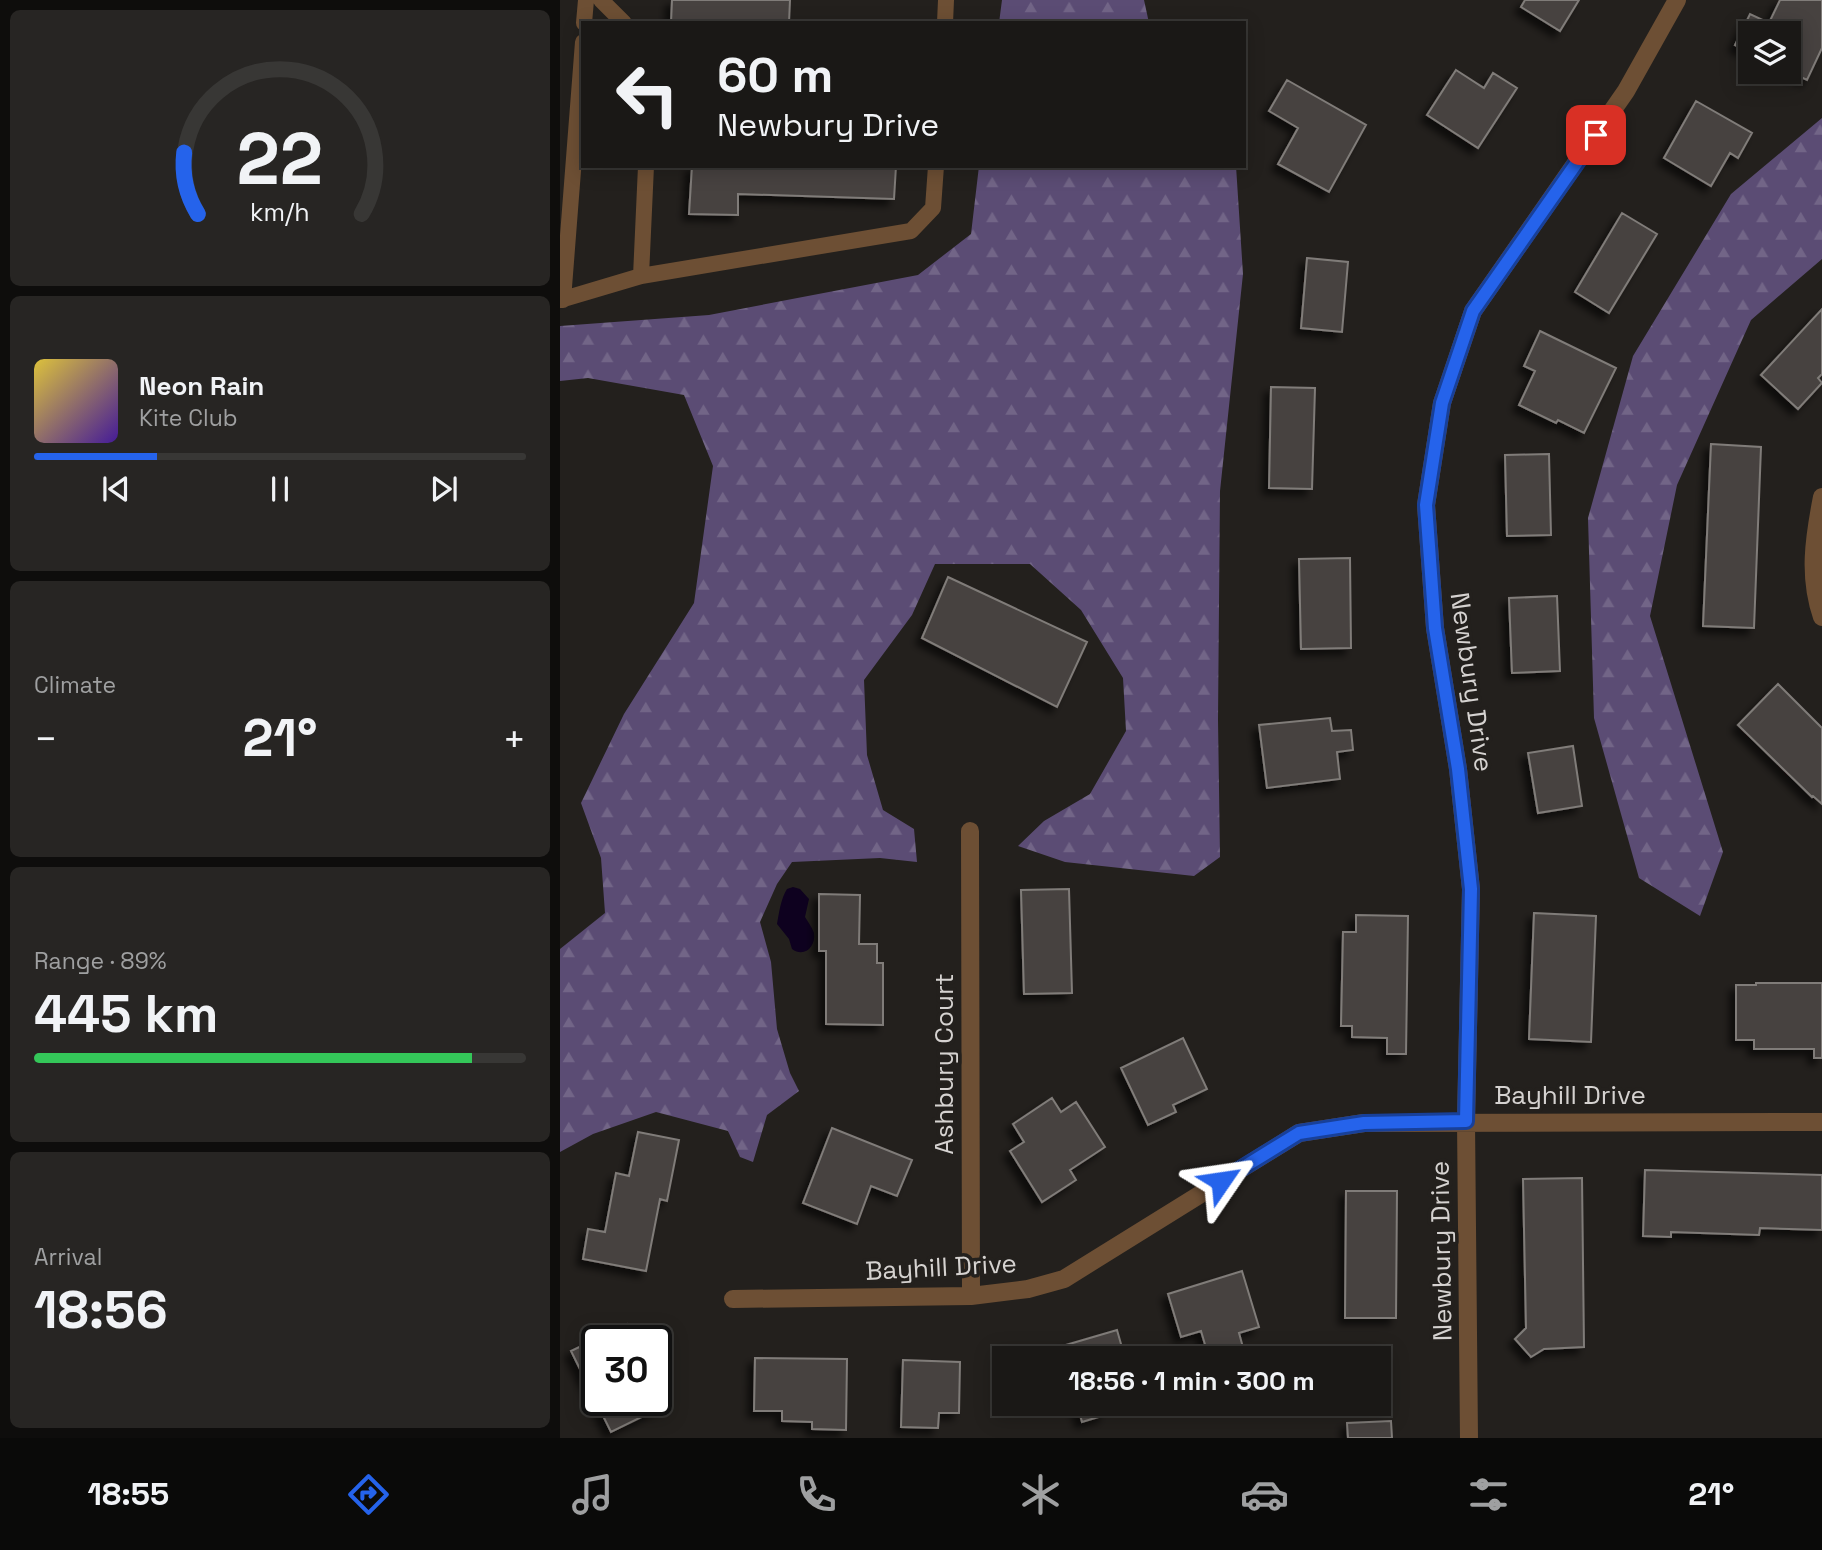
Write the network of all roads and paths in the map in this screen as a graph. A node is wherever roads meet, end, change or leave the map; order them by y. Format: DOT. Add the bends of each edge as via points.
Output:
graph roads {
  1 [pos="586,0"];
  2 [pos="601,0"];
  3 [pos="946,0"];
  4 [pos="1677,0"];
  5 [pos="584,21"];
  6 [pos="622,21"];
  7 [pos="945,21"];
  8 [pos="581,67"];
  9 [pos="646,168"];
  10 [pos="936,168"];
  11 [pos="641,276"];
  12 [pos="562,300"];
  13 [pos="1822,497"];
  14 [pos="1822,617"];
  15 [pos="970,831"];
  16 [pos="1466,1121"];
  17 [pos="1822,1122"];
  18 [pos="971,1296"];
  19 [pos="733,1299"];
  20 [pos="1469,1438"];
  1 -- 5 [label="lane"];
  2 -- 6 [label="lane"];
  3 -- 7 [label="lane"];
  4 -- 16 [label="street, Newbury Drive" via="1626,91 1473,311 1442,403 1426,505 1435,628 1458,769 1471,889"];
  8 -- 12 [label="lane"];
  9 -- 11 [label="lane"];
  10 -- 11 [label="lane" via="933,208 911,231"];
  11 -- 12 [label="lane"];
  13 -- 14 [label="street" via="1814,539 1814,595"];
  15 -- 18 [label="street, Ashbury Court"];
  16 -- 17 [label="street, Bayhill Drive"];
  16 -- 18 [label="street, Bayhill Drive" via="1364,1123 1299,1133 1064,1279"];
  16 -- 20 [label="street, Newbury Drive"];
  18 -- 19 [label="street, Bayhill Drive"];
}
